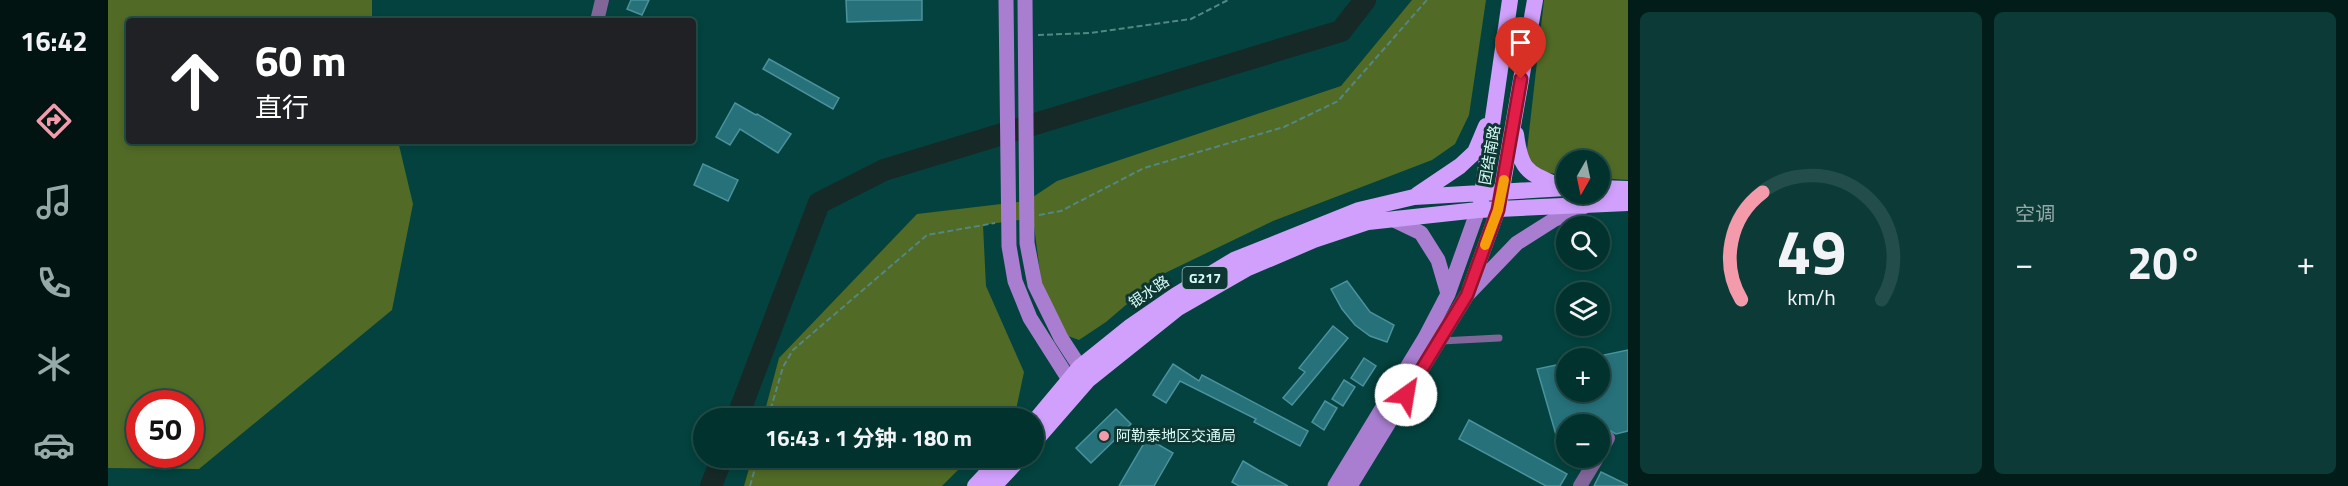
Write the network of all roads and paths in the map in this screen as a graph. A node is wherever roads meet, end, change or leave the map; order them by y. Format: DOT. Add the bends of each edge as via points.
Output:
graph roads {
  1 [pos="603,0"];
  2 [pos="1006,0"];
  3 [pos="1025,0"];
  4 [pos="1228,0"];
  5 [pos="1427,0"];
  6 [pos="1510,0"];
  7 [pos="1535,0"];
  8 [pos="598,18"];
  9 [pos="1027,35"];
  10 [pos="1496,103"];
  11 [pos="1515,119"];
  12 [pos="1556,184"];
  13 [pos="1556,188"];
  14 [pos="1610,189"];
  15 [pos="1628,189"];
  16 [pos="1502,191"];
  17 [pos="1483,192"];
  18 [pos="1414,197"];
  19 [pos="1628,203"];
  20 [pos="1585,206"];
  21 [pos="1478,210"];
  22 [pos="1498,210"];
  23 [pos="1039,215"];
  24 [pos="1394,220"];
  25 [pos="1005,221"];
  26 [pos="1448,294"];
  27 [pos="1467,295"];
  28 [pos="1499,338"];
  29 [pos="1439,341"];
  30 [pos="1079,380"];
  31 [pos="771,408"];
  32 [pos="1044,413"];
  33 [pos="1044,428"];
  34 [pos="755,468"];
  35 [pos="992,468"];
  36 [pos="1011,468"];
  37 [pos="1591,468"];
  38 [pos="750,486"];
  39 [pos="975,486"];
  40 [pos="994,486"];
  41 [pos="1335,486"];
  42 [pos="1350,486"];
  43 [pos="1580,486"];
  1 -- 8 [label="street"];
  2 -- 30 [label="main road" via="1009,246 1015,281 1030,318"];
  3 -- 9 [label="main road"];
  4 -- 9 [label="path" via="1191,19 1090,33"];
  5 -- 23 [label="path" via="1338,101 1284,127 1144,168 1062,211"];
  6 -- 10 [label="highway, 团结南路"];
  7 -- 11 [label="highway, 团结南路"];
  9 -- 30 [label="main road" via="1028,243 1035,285"];
  10 -- 17 [label="highway, 团结南路"];
  10 -- 18 [label="highway" via="1475,152"];
  11 -- 12 [label="highway" via="1519,155 1529,173"];
  11 -- 16 [label="highway, 团结南路"];
  13 -- 16 [label="highway"];
  14 -- 15 [label="highway"];
  16 -- 17 [label="highway"];
  16 -- 22 [label="highway, 团结南路"];
  17 -- 18 [label="highway, G217"];
  17 -- 21 [label="highway, 团结南路"];
  18 -- 30 [label="highway, 银水路 / G217" via="1359,210 1234,260 1131,326"];
  19 -- 20 [label="highway"];
  20 -- 22 [label="highway"];
  20 -- 27 [label="main road" via="1517,243"];
  21 -- 22 [label="highway"];
  21 -- 24 [label="highway, G217"];
  21 -- 26 [label="main road"];
  22 -- 27 [label="main road"];
  24 -- 26 [label="main road" via="1421,233 1438,260"];
  24 -- 30 [label="highway, 银水路 / G217" via="1368,222 1246,269 1178,308"];
  25 -- 31 [label="path" via="927,235 793,350 783,367"];
  26 -- 41 [label="main road"];
  27 -- 29 [label="main road"];
  28 -- 29 [label="lane"];
  29 -- 42 [label="main road"];
  30 -- 32 [label="highway, 银水路 / G217"];
  30 -- 33 [label="highway, 银水路 / G217"];
  34 -- 38 [label="path"];
  35 -- 39 [label="highway"];
  36 -- 40 [label="highway"];
  37 -- 43 [label="street"];
}
